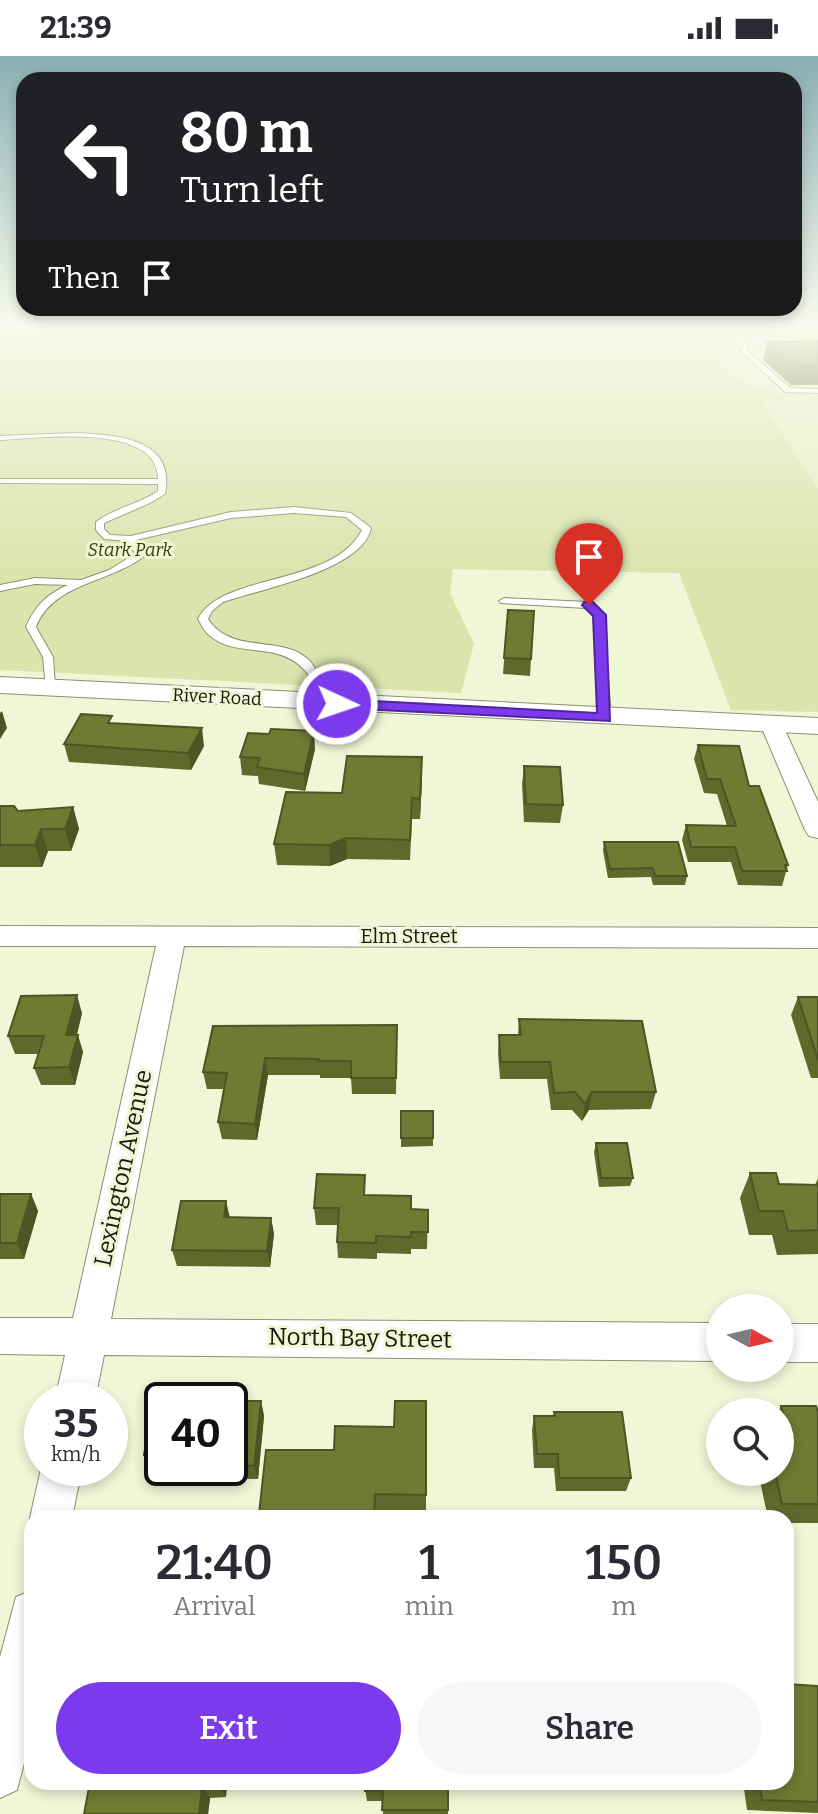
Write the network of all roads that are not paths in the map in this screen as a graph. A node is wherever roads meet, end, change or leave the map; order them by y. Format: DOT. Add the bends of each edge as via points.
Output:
graph roads {
  1 [pos="0,438"];
  2 [pos="5,481"];
  3 [pos="164,482"];
  4 [pos="0,492"];
  5 [pos="131,539"];
  6 [pos="82,583"];
  7 [pos="0,588"];
  8 [pos="504,601"];
  9 [pos="0,685"];
  10 [pos="50,687"];
  11 [pos="309,702"];
  12 [pos="605,718"];
  13 [pos="772,726"];
  14 [pos="818,726"];
  15 [pos="818,830"];
  16 [pos="0,936"];
  17 [pos="172,937"];
  18 [pos="818,938"];
  19 [pos="0,1336"];
  20 [pos="88,1336"];
  21 [pos="706,1342"];
  22 [pos="794,1343"];
  23 [pos="818,1343"];
  24 [pos="79,1382"];
  25 [pos="57,1486"];
  26 [pos="53,1510"];
  27 [pos="24,1653"];
  28 [pos="0,1773"];
  1 -- 3 [label="lane" via="124,439 155,453"];
  2 -- 3 [label="lane"];
  2 -- 4 [label="lane"];
  3 -- 5 [label="lane" via="151,501 100,522 107,537"];
  5 -- 6 [label="lane" via="140,555 129,566"];
  5 -- 11 [label="lane" via="251,513 333,512 360,521 367,529 365,538 349,554 220,600 203,619 207,631 221,639 274,649 303,661 315,677"];
  6 -- 7 [label="lane" via="35,581"];
  6 -- 10 [label="lane" via="33,617 31,627 48,657"];
  8 -- 12 [label="lane" via="589,605 599,615"];
  9 -- 10 [label="street, River Road"];
  10 -- 11 [label="street, River Road"];
  11 -- 12 [label="street, River Road"];
  12 -- 13 [label="street, River Road"];
  13 -- 14 [label="street, River Road"];
  13 -- 15 [label="street"];
  16 -- 17 [label="street, Elm Street"];
  17 -- 18 [label="street, Elm Street"];
  17 -- 20 [label="street, Lexington Avenue"];
  19 -- 20 [label="street, North Bay Street"];
  20 -- 21 [label="street, North Bay Street"];
  20 -- 24 [label="street, Lexington Avenue"];
  22 -- 23 [label="street"];
  25 -- 26 [label="street"];
  27 -- 28 [label="street"];
}
